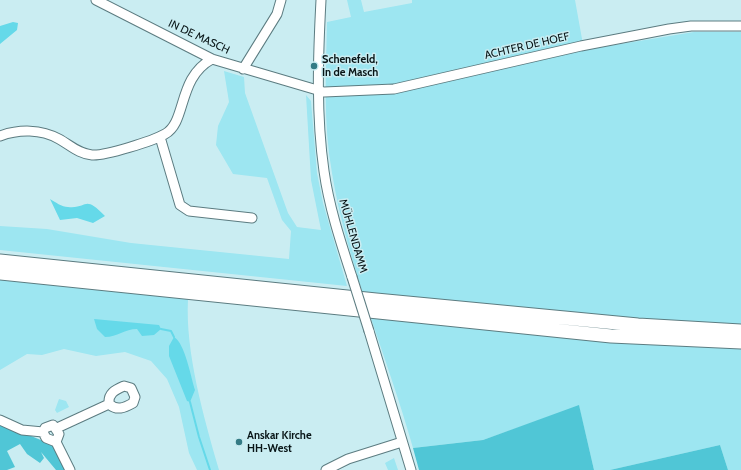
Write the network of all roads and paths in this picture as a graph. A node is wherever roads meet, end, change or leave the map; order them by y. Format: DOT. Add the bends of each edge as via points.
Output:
graph roads {
  1 [pos="96,0"];
  2 [pos="281,0"];
  3 [pos="321,0"];
  4 [pos="741,26"];
  5 [pos="212,59"];
  6 [pos="243,69"];
  7 [pos="319,92"];
  8 [pos="0,136"];
  9 [pos="160,136"];
  10 [pos="252,218"];
  11 [pos="0,261"];
  12 [pos="0,273"];
  13 [pos="741,331"];
  14 [pos="741,342"];
  15 [pos="109,404"];
  16 [pos="0,420"];
  17 [pos="57,428"];
  18 [pos="43,432"];
  19 [pos="56,442"];
  20 [pos="402,442"];
  21 [pos="70,470"];
  22 [pos="326,470"];
  23 [pos="411,470"];
  1 -- 5 [label="street, IN DE MASCH"];
  2 -- 6 [label="street" via="277,14"];
  3 -- 7 [label="street, MÜHLENDAMM"];
  4 -- 7 [label="street, ACHTER DE HOEF" via="691,26 670,29 580,46 394,89"];
  5 -- 6 [label="street, IN DE MASCH"];
  5 -- 9 [label="street" via="195,73 187,86 173,127"];
  6 -- 7 [label="street, IN DE MASCH"];
  7 -- 20 [label="street, MÜHLENDAMM, bridge" via="324,172 334,217"];
  8 -- 9 [label="street" via="23,131 41,133 56,137 78,151 92,155"];
  9 -- 10 [label="street" via="180,205 189,211"];
  11 -- 13 [label="highway" via="638,325"];
  12 -- 14 [label="highway" via="611,336"];
  15 -- 17 [label="street"];
  16 -- 18 [label="street" via="22,430"];
  17 -- 18 [label="street" via="50,425"];
  17 -- 19 [label="street" via="59,434"];
  18 -- 19 [label="street" via="46,438"];
  19 -- 21 [label="street"];
  20 -- 22 [label="street" via="365,453"];
  20 -- 23 [label="street, MÜHLENDAMM"];
}
